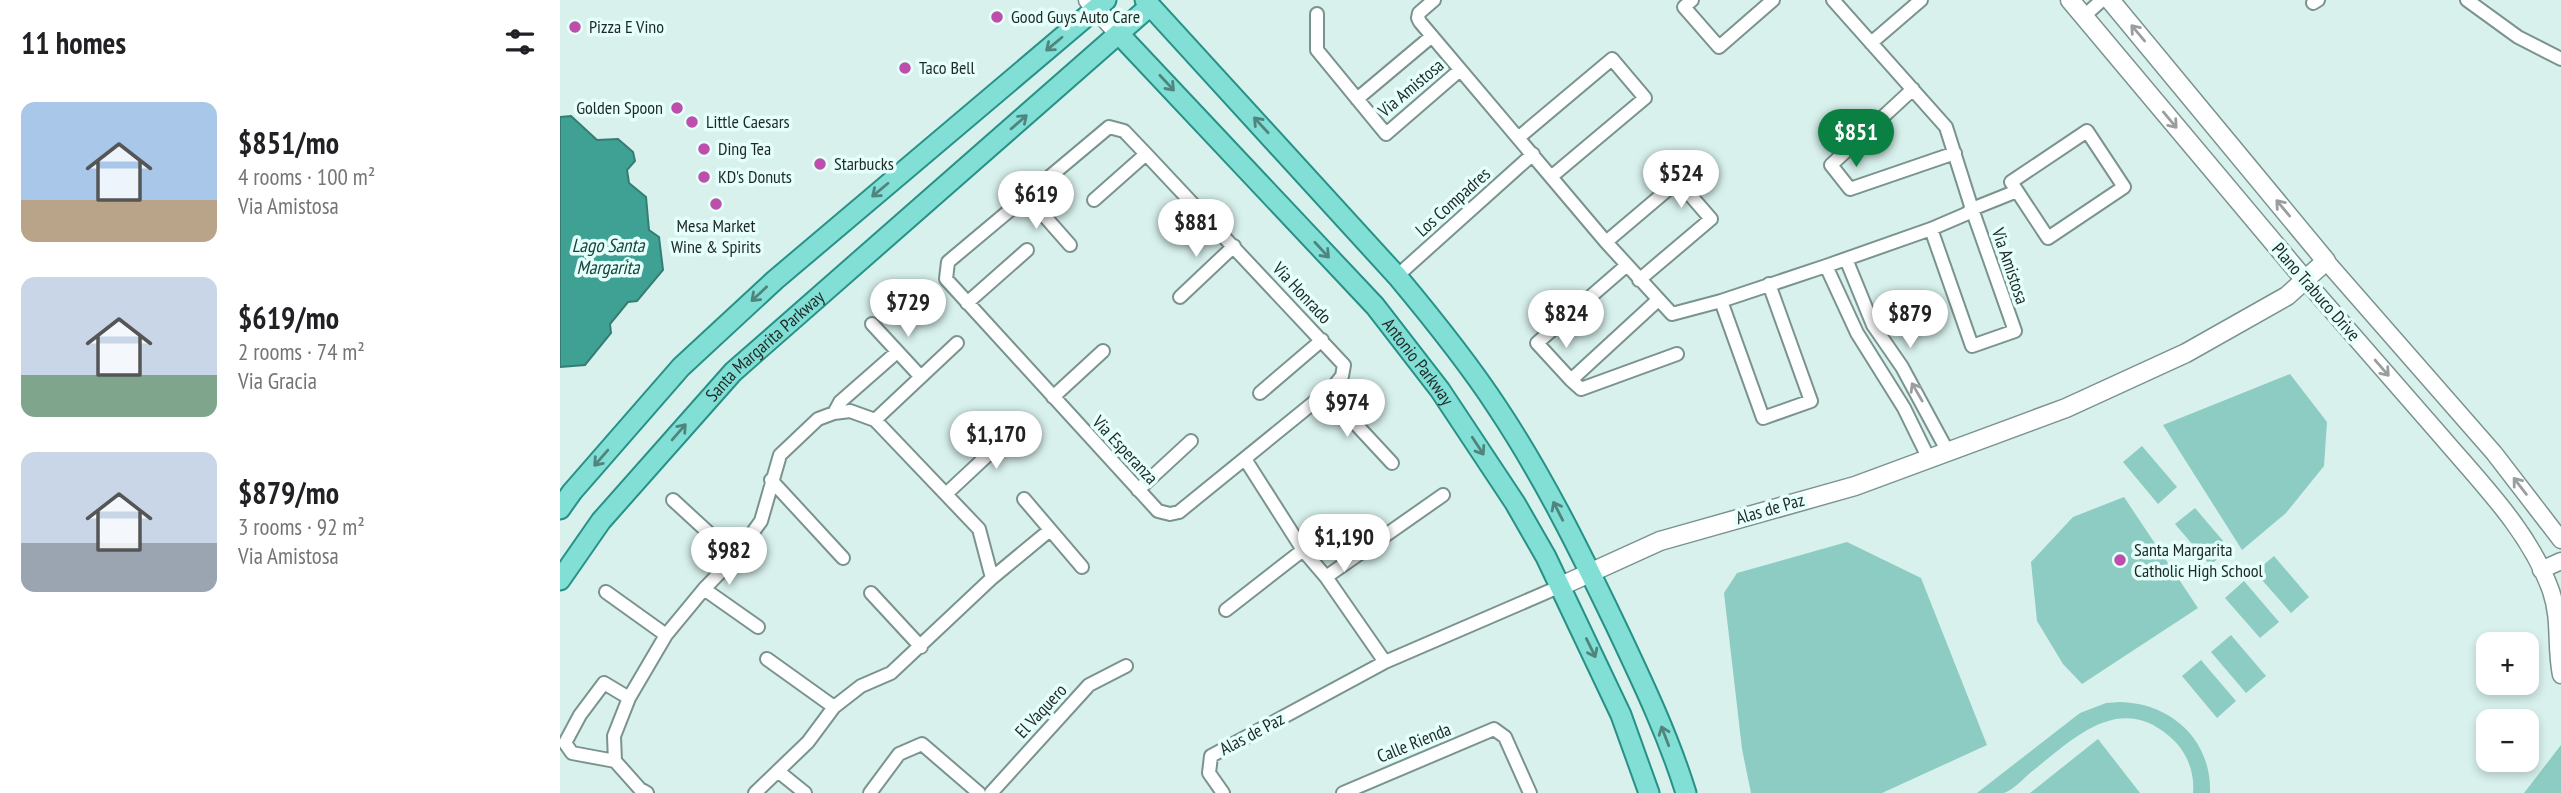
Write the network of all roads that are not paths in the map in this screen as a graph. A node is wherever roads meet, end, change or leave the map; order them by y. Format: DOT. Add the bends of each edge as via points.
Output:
graph roads {
  1 [pos="1434,0"];
  2 [pos="1692,0"];
  3 [pos="1773,0"];
  4 [pos="1833,0"];
  5 [pos="1921,0"];
  6 [pos="2102,0"];
  7 [pos="2110,0"];
  8 [pos="2467,0"];
  9 [pos="1151,2"];
  10 [pos="1097,3"];
  11 [pos="2077,6"];
  12 [pos="1317,14"];
  13 [pos="1119,34"];
  14 [pos="1432,36"];
  15 [pos="1871,43"];
  16 [pos="2561,59"];
  17 [pos="1460,70"];
  18 [pos="1913,89"];
  19 [pos="1357,99"];
  20 [pos="1109,127"];
  21 [pos="1518,138"];
  22 [pos="1955,153"];
  23 [pos="1146,154"];
  24 [pos="1533,154"];
  25 [pos="1551,177"];
  26 [pos="2017,191"];
  27 [pos="1026,195"];
  28 [pos="1094,200"];
  29 [pos="1972,209"];
  30 [pos="1931,229"];
  31 [pos="1606,242"];
  32 [pos="1070,245"];
  33 [pos="1234,246"];
  34 [pos="1027,250"];
  35 [pos="1846,259"];
  36 [pos="2326,261"];
  37 [pos="1627,265"];
  38 [pos="1826,266"];
  39 [pos="1397,276"];
  40 [pos="1639,280"];
  41 [pos="2305,280"];
  42 [pos="1769,284"];
  43 [pos="1180,297"];
  44 [pos="1658,300"];
  45 [pos="1721,301"];
  46 [pos="967,303"];
  47 [pos="872,324"];
  48 [pos="1322,341"];
  49 [pos="957,343"];
  50 [pos="1103,351"];
  51 [pos="897,352"];
  52 [pos="1677,354"];
  53 [pos="920,376"];
  54 [pos="1570,380"];
  55 [pos="1326,392"];
  56 [pos="1260,393"];
  57 [pos="1053,397"];
  58 [pos="834,413"];
  59 [pos="874,420"];
  60 [pos="1022,423"];
  61 [pos="1191,441"];
  62 [pos="1948,452"];
  63 [pos="1245,459"];
  64 [pos="1929,459"];
  65 [pos="1392,463"];
  66 [pos="771,480"];
  67 [pos="1138,490"];
  68 [pos="946,494"];
  69 [pos="1443,495"];
  70 [pos="1024,499"];
  71 [pos="673,500"];
  72 [pos="560,509"];
  73 [pos="1050,530"];
  74 [pos="2561,540"];
  75 [pos="1303,550"];
  76 [pos="735,556"];
  77 [pos="843,558"];
  78 [pos="2561,561"];
  79 [pos="1082,567"];
  80 [pos="2541,570"];
  81 [pos="1589,572"];
  82 [pos="992,578"];
  83 [pos="1326,578"];
  84 [pos="560,580"];
  85 [pos="1561,586"];
  86 [pos="704,589"];
  87 [pos="2556,589"];
  88 [pos="606,592"];
  89 [pos="871,593"];
  90 [pos="1226,610"];
  91 [pos="758,627"];
  92 [pos="666,635"];
  93 [pos="921,647"];
  94 [pos="767,659"];
  95 [pos="1385,663"];
  96 [pos="1126,666"];
  97 [pos="2561,675"];
  98 [pos="629,698"];
  99 [pos="834,707"];
  100 [pos="615,761"];
  101 [pos="779,772"];
  102 [pos="647,793"];
  103 [pos="755,793"];
  104 [pos="805,793"];
  105 [pos="870,793"];
  106 [pos="979,793"];
  107 [pos="991,793"];
  108 [pos="1223,793"];
  109 [pos="1343,793"];
  110 [pos="1530,793"];
  111 [pos="1649,793"];
  112 [pos="1686,793"];
  1 -- 14 [label="street, Via Amistosa" via="1418,18"];
  2 -- 3 [label="street" via="1684,7 1719,47"];
  4 -- 15 [label="street, Via Amistosa"];
  5 -- 15 [label="street"];
  6 -- 11 [label="street"];
  36 -- 7 [label="main road, Plano Trabuco Drive, one-way"];
  8 -- 16 [label="street" via="2518,37"];
  9 -- 13 [label="main road, Santa Margarita Parkway"];
  39 -- 9 [label="main road, one-way"];
  10 -- 13 [label="main road, Antonio Parkway"];
  10 -- 72 [label="main road, one-way" via="810,249 681,367"];
  11 -- 41 [label="main road, Plano Trabuco Drive, one-way"];
  12 -- 19 [label="street, Via Amistosa" via="1317,50"];
  84 -- 13 [label="main road, Santa Margarita Parkway, one-way" via="601,521 733,372"];
  13 -- 85 [label="main road, Antonio Parkway, one-way" via="1403,340 1508,494"];
  14 -- 17 [label="street, Via Amistosa"];
  14 -- 19 [label="street, Via Amistosa"];
  15 -- 18 [label="street, Via Amistosa"];
  17 -- 19 [label="street, Via Amistosa" via="1386,134"];
  17 -- 21 [label="street, Via Amistosa"];
  18 -- 22 [label="street, Via Amistosa" via="1945,127"];
  18 -- 22 [label="street" via="1831,165 1850,189"];
  20 -- 23 [label="street, Via Honrado" via="1124,131"];
  20 -- 27 [label="street, Via Esperanza"];
  21 -- 24 [label="street, Via Amistosa"];
  21 -- 25 [label="street" via="1612,59 1645,98"];
  22 -- 29 [label="street, Via Amistosa"];
  23 -- 28 [label="street"];
  23 -- 33 [label="street, Via Honrado"];
  24 -- 25 [label="street, Via Amistosa"];
  24 -- 39 [label="street, Los Compadres"];
  25 -- 31 [label="street, Via Amistosa"];
  26 -- 26 [label="street" via="2011,181 2087,131 2124,187 2048,238"];
  26 -- 29 [label="street, Via Amistosa"];
  27 -- 32 [label="street"];
  27 -- 46 [label="street, Via Esperanza" via="948,262 946,279"];
  29 -- 30 [label="street, Via Amistosa"];
  29 -- 30 [label="street, Via Amistosa" via="2015,331 1972,346"];
  30 -- 35 [label="street, Via Amistosa"];
  31 -- 37 [label="street, Via Amistosa"];
  31 -- 40 [label="street" via="1678,181 1711,219"];
  33 -- 43 [label="street"];
  33 -- 48 [label="street, Via Honrado"];
  34 -- 46 [label="street"];
  35 -- 38 [label="street, Via Amistosa"];
  62 -- 35 [label="street, one-way" via="1902,367 1873,325"];
  36 -- 41 [label="main road, Alas de Paz"];
  74 -- 36 [label="street, Plano Trabuco Drive, one-way" via="2494,453"];
  37 -- 40 [label="street, Via Amistosa"];
  37 -- 54 [label="street" via="1537,343"];
  38 -- 42 [label="street, Via Amistosa"];
  38 -- 64 [label="street" via="1857,333 1904,408"];
  81 -- 39 [label="main road, one-way" via="1546,486 1497,406"];
  40 -- 44 [label="street, Via Amistosa"];
  41 -- 62 [label="main road, Alas de Paz" via="2287,296 2186,354 2066,408"];
  41 -- 80 [label="street, Plano Trabuco Drive, one-way" via="2504,510"];
  42 -- 45 [label="street, Via Amistosa"];
  42 -- 45 [label="street" via="1811,401 1763,418"];
  44 -- 45 [label="street, Via Amistosa" via="1672,314"];
  44 -- 54 [label="street"];
  46 -- 57 [label="street, Via Esperanza"];
  47 -- 51 [label="street"];
  48 -- 55 [label="street, Via Honrado" via="1344,365 1342,376"];
  48 -- 56 [label="street"];
  49 -- 53 [label="street"];
  50 -- 57 [label="street"];
  51 -- 53 [label="street"];
  51 -- 58 [label="street" via="839,402"];
  52 -- 54 [label="street" via="1581,389"];
  53 -- 59 [label="street"];
  55 -- 63 [label="street, Via Esperanza"];
  55 -- 65 [label="street"];
  57 -- 67 [label="street, Via Esperanza"];
  58 -- 59 [label="street" via="850,411"];
  58 -- 66 [label="street" via="818,419 780,455"];
  59 -- 68 [label="street"];
  60 -- 68 [label="street"];
  61 -- 67 [label="street"];
  62 -- 64 [label="main road, Alas de Paz"];
  63 -- 67 [label="street, Via Esperanza" via="1179,512 1158,511"];
  63 -- 75 [label="street"];
  64 -- 81 [label="main road, Alas de Paz" via="1855,486 1660,541"];
  66 -- 76 [label="street" via="761,521"];
  66 -- 77 [label="street"];
  68 -- 82 [label="street" via="979,529"];
  69 -- 83 [label="street"];
  70 -- 73 [label="street"];
  71 -- 76 [label="street"];
  73 -- 79 [label="street"];
  73 -- 82 [label="street"];
  75 -- 83 [label="street"];
  75 -- 90 [label="street"];
  76 -- 86 [label="street"];
  78 -- 80 [label="street"];
  80 -- 87 [label="street, Plano Trabuco Drive"];
  81 -- 85 [label="main road, Alas de Paz"];
  112 -- 81 [label="main road, one-way" via="1653,705"];
  82 -- 93 [label="street"];
  83 -- 95 [label="street"];
  85 -- 95 [label="street, Alas de Paz"];
  85 -- 111 [label="main road, Antonio Parkway, one-way" via="1621,715"];
  86 -- 91 [label="street"];
  86 -- 92 [label="street"];
  87 -- 97 [label="street, Plano Trabuco Drive"];
  88 -- 92 [label="street"];
  89 -- 93 [label="street"];
  92 -- 98 [label="street"];
  93 -- 99 [label="street" via="891,673 861,686"];
  94 -- 99 [label="street"];
  95 -- 108 [label="street, Alas de Paz" via="1211,756 1209,773"];
  96 -- 107 [label="street, El Vaquero" via="1089,685"];
  98 -- 100 [label="street" via="614,736"];
  98 -- 100 [label="street" via="604,683 565,743 572,752"];
  99 -- 101 [label="street"];
  100 -- 102 [label="street"];
  101 -- 103 [label="street"];
  101 -- 104 [label="street"];
  105 -- 106 [label="street" via="899,754 922,744"];
  109 -- 110 [label="street, Calle Rienda" via="1487,730 1505,737"];
}
